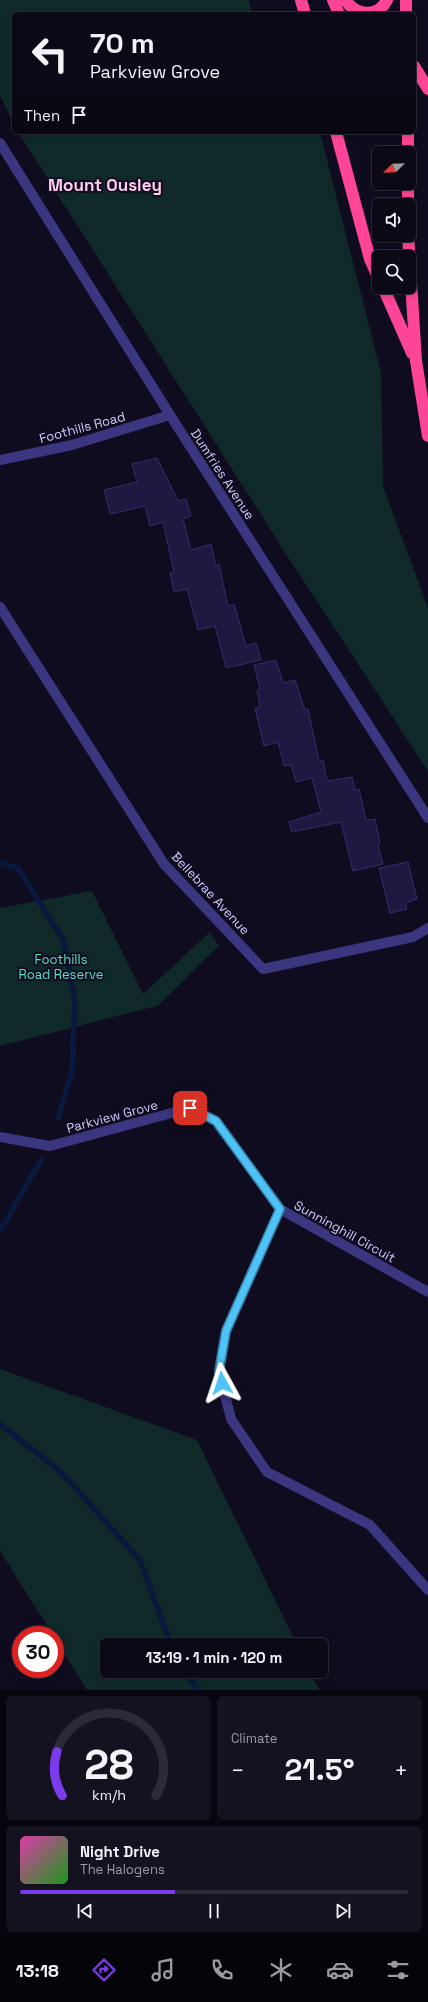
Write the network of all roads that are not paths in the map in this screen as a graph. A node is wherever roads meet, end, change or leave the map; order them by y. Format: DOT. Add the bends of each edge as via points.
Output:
graph roads {
  1 [pos="301,0"];
  2 [pos="333,0"];
  3 [pos="346,0"];
  4 [pos="386,0"];
  5 [pos="406,0"];
  6 [pos="304,12"];
  7 [pos="338,12"];
  8 [pos="363,12"];
  9 [pos="370,12"];
  10 [pos="406,12"];
  11 [pos="416,69"];
  12 [pos="428,88"];
  13 [pos="337,134"];
  14 [pos="408,134"];
  15 [pos="0,143"];
  16 [pos="408,146"];
  17 [pos="408,242"];
  18 [pos="372,263"];
  19 [pos="386,294"];
  20 [pos="416,361"];
  21 [pos="170,416"];
  22 [pos="428,436"];
  23 [pos="0,460"];
  24 [pos="0,607"];
  25 [pos="428,818"];
  26 [pos="428,928"];
  27 [pos="0,1136"];
  28 [pos="280,1209"];
  29 [pos="428,1292"];
  30 [pos="428,1590"];
  1 -- 6 [label="highway"];
  2 -- 7 [label="highway"];
  3 -- 8 [label="highway" via="354,10"];
  4 -- 9 [label="highway" via="380,8"];
  5 -- 10 [label="highway"];
  11 -- 12 [label="highway"];
  13 -- 18 [label="highway"];
  14 -- 16 [label="highway"];
  15 -- 21 [label="street, Dumfries Avenue"];
  17 -- 20 [label="highway"];
  19 -- 20 [label="highway"];
  20 -- 22 [label="highway"];
  21 -- 23 [label="street, Foothills Road" via="72,445"];
  21 -- 25 [label="street, Dumfries Avenue"];
  24 -- 26 [label="street, Bellebrae Avenue" via="164,864 263,969 413,937"];
  27 -- 28 [label="street, Parkview Grove" via="50,1146 190,1108 216,1121"];
  28 -- 29 [label="street, Sunninghill Circuit"];
  28 -- 30 [label="street, Sunninghill Circuit" via="226,1331 219,1371 231,1419 267,1472 370,1525"];
}
